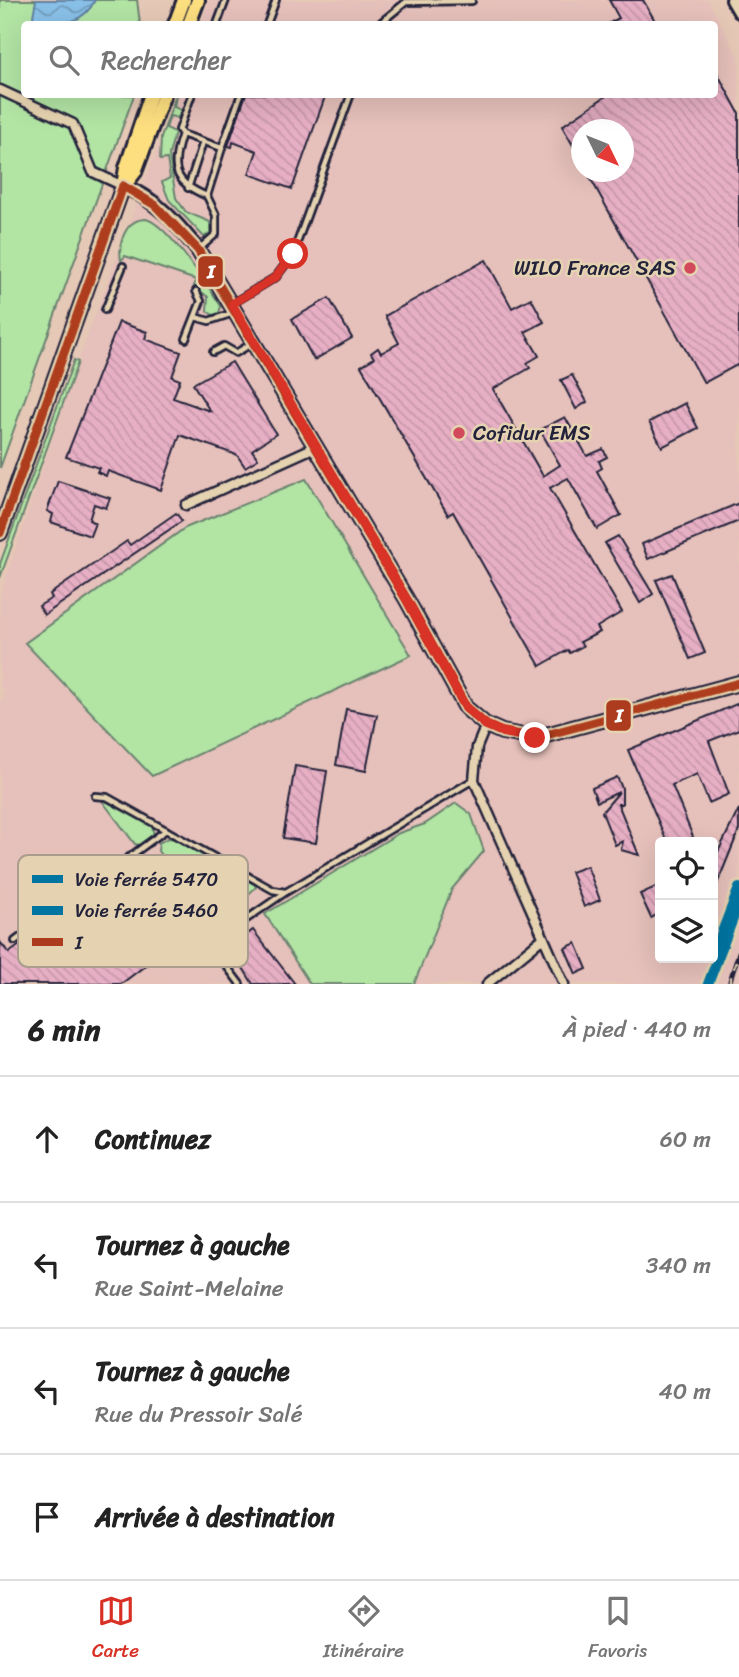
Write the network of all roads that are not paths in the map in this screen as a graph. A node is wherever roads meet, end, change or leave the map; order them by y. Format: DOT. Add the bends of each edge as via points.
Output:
graph roads {
  1 [pos="184,0"];
  2 [pos="198,0"];
  3 [pos="226,0"];
  4 [pos="276,0"];
  5 [pos="732,0"];
  6 [pos="472,1"];
  7 [pos="739,12"];
  8 [pos="176,21"];
  9 [pos="190,21"];
  10 [pos="218,21"];
  11 [pos="268,21"];
  12 [pos="383,21"];
  13 [pos="0,90"];
  14 [pos="150,98"];
  15 [pos="162,98"];
  16 [pos="191,98"];
  17 [pos="240,98"];
  18 [pos="350,98"];
  19 [pos="182,134"];
  20 [pos="203,142"];
  21 [pos="222,148"];
  22 [pos="123,186"];
  23 [pos="188,188"];
  24 [pos="206,196"];
  25 [pos="198,250"];
  26 [pos="123,266"];
  27 [pos="196,292"];
  28 [pos="234,307"];
  29 [pos="105,310"];
  30 [pos="195,317"];
  31 [pos="186,339"];
  32 [pos="255,341"];
  33 [pos="213,352"];
  34 [pos="315,447"];
  35 [pos="186,505"];
  36 [pos="0,533"];
  37 [pos="739,683"];
  38 [pos="486,725"];
  39 [pos="474,780"];
  40 [pos="95,796"];
  41 [pos="166,830"];
  42 [pos="132,855"];
  43 [pos="210,855"];
  44 [pos="248,876"];
  45 [pos="286,892"];
  46 [pos="248,918"];
  47 [pos="543,938"];
  48 [pos="18,939"];
  49 [pos="15,941"];
  50 [pos="227,967"];
  51 [pos="240,984"];
  52 [pos="487,984"];
  53 [pos="564,984"];
  1 -- 8 [label="main road"];
  2 -- 9 [label="main road"];
  3 -- 10 [label="lane"];
  4 -- 11 [label="lane"];
  5 -- 7 [label="street"];
  6 -- 12 [label="lane" via="406,2"];
  13 -- 22 [label="street" via="74,124 93,172"];
  14 -- 22 [label="main road"];
  15 -- 22 [label="main road" via="135,172"];
  16 -- 19 [label="lane" via="179,130"];
  17 -- 21 [label="lane"];
  18 -- 28 [label="lane" via="293,254 276,277"];
  19 -- 20 [label="lane"];
  19 -- 23 [label="lane" via="175,156 177,172"];
  20 -- 21 [label="lane"];
  20 -- 23 [label="lane"];
  21 -- 24 [label="lane"];
  22 -- 25 [label="main road" via="142,193"];
  22 -- 36 [label="main road"];
  23 -- 24 [label="lane"];
  24 -- 25 [label="lane" via="218,228 212,241"];
  25 -- 28 [label="main road"];
  26 -- 29 [label="lane"];
  27 -- 30 [label="lane" via="201,301"];
  28 -- 30 [label="lane" via="209,321"];
  28 -- 32 [label="main road"];
  30 -- 31 [label="lane"];
  32 -- 33 [label="lane" via="236,353 224,345"];
  32 -- 34 [label="main road"];
  34 -- 35 [label="street"];
  34 -- 38 [label="main road" via="466,708"];
  37 -- 38 [label="main road" via="535,738"];
  38 -- 39 [label="street" via="477,747"];
  39 -- 45 [label="lane"];
  39 -- 47 [label="street"];
  40 -- 41 [label="lane" via="107,797"];
  41 -- 42 [label="lane"];
  41 -- 43 [label="lane"];
  44 -- 45 [label="lane"];
  45 -- 46 [label="lane"];
  47 -- 52 [label="street"];
  47 -- 53 [label="street"];
  48 -- 49 [label="lane"];
  50 -- 51 [label="lane"];
}
